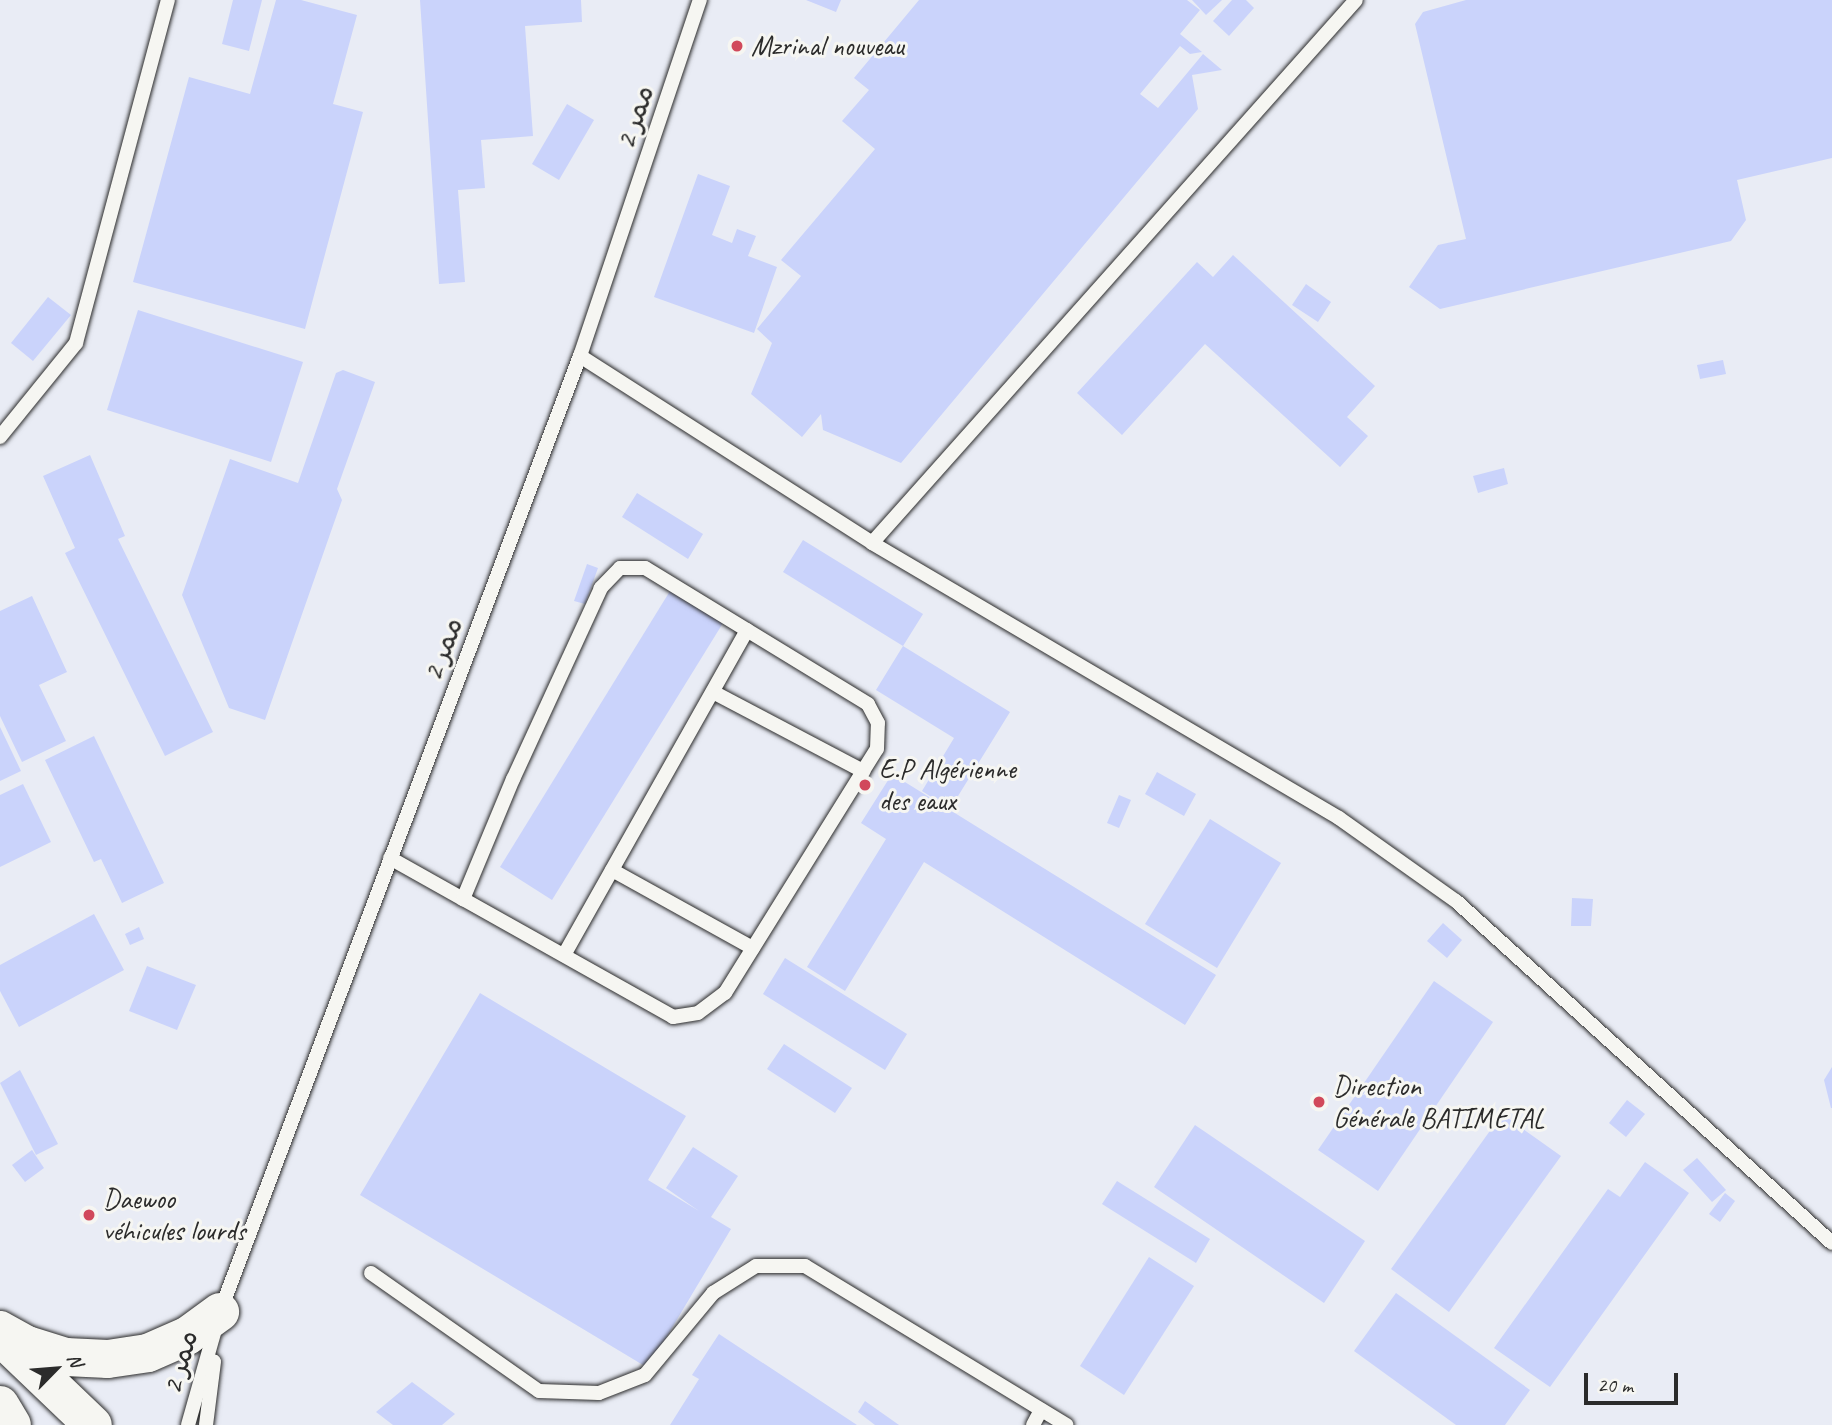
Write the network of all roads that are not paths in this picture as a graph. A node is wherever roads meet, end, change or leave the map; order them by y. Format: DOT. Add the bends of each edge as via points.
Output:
graph roads {
  1 [pos="168,0"];
  2 [pos="700,0"];
  3 [pos="1356,0"];
  4 [pos="580,356"];
  5 [pos="0,437"];
  6 [pos="872,543"];
  7 [pos="747,630"];
  8 [pos="713,692"];
  9 [pos="863,772"];
  10 [pos="390,858"];
  11 [pos="612,870"];
  12 [pos="463,899"];
  13 [pos="753,948"];
  14 [pos="564,955"];
  15 [pos="1832,1243"];
  16 [pos="371,1273"];
  17 [pos="220,1312"];
  18 [pos="0,1332"];
  19 [pos="0,1405"];
  20 [pos="1041,1410"];
  21 [pos="12,1425"];
  22 [pos="93,1425"];
  23 [pos="188,1425"];
  24 [pos="206,1425"];
  25 [pos="1033,1425"];
  26 [pos="1066,1425"];
  1 -- 5 [label="lane" via="76,343"];
  2 -- 4 [label="lane, ممر 2"];
  3 -- 6 [label="lane"];
  4 -- 6 [label="lane"];
  4 -- 10 [label="lane, ممر 2"];
  6 -- 15 [label="lane" via="1339,818 1456,901"];
  7 -- 8 [label="lane"];
  7 -- 9 [label="lane" via="868,704 878,723 877,748"];
  7 -- 12 [label="lane" via="645,568 620,568 601,588"];
  8 -- 9 [label="lane"];
  8 -- 11 [label="lane"];
  9 -- 13 [label="lane"];
  10 -- 12 [label="lane"];
  10 -- 17 [label="lane, ممر 2"];
  11 -- 13 [label="lane"];
  11 -- 14 [label="lane"];
  12 -- 14 [label="lane"];
  13 -- 14 [label="lane" via="725,993 698,1013 673,1017"];
  16 -- 20 [label="lane" via="539,1391 599,1393 645,1375 713,1293 756,1266 805,1266"];
  17 -- 18 [label="main road" via="187,1336 148,1353 108,1359 66,1357"];
  17 -- 23 [label="lane, ممر 2"];
  17 -- 24 [label="lane, ممر 2"];
  18 -- 22 [label="main road"];
  19 -- 21 [label="main road"];
  20 -- 25 [label="lane"];
  20 -- 26 [label="lane"];
}
